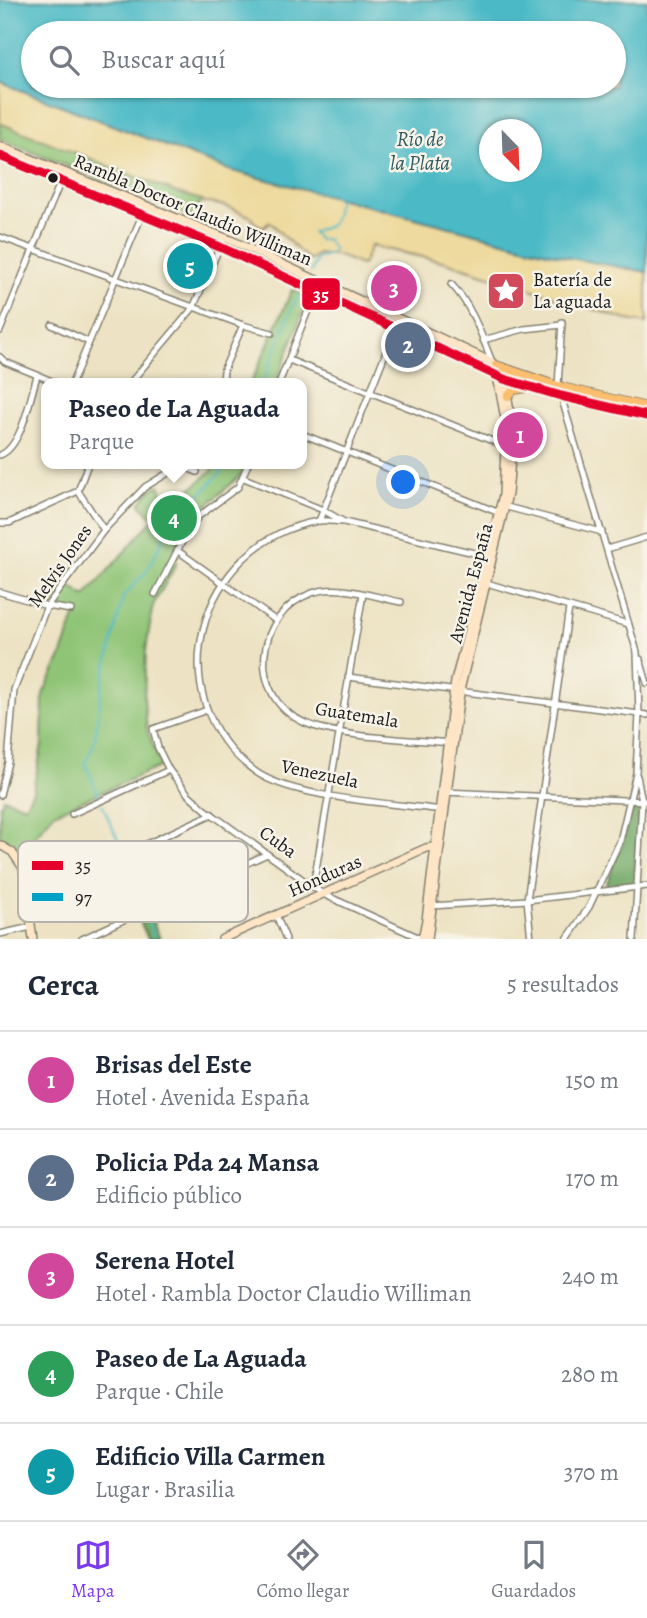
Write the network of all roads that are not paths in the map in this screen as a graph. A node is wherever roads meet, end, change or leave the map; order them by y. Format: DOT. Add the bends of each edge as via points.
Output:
graph roads {
  1 [pos="0,146"];
  2 [pos="0,156"];
  3 [pos="64,172"];
  4 [pos="61,181"];
  5 [pos="142,215"];
  6 [pos="0,237"];
  7 [pos="223,237"];
  8 [pos="220,247"];
  9 [pos="34,250"];
  10 [pos="313,278"];
  11 [pos="114,279"];
  12 [pos="451,284"];
  13 [pos="316,291"];
  14 [pos="193,307"];
  15 [pos="397,323"];
  16 [pos="52,325"];
  17 [pos="243,325"];
  18 [pos="0,331"];
  19 [pos="272,333"];
  20 [pos="483,340"];
  21 [pos="89,342"];
  22 [pos="487,350"];
  23 [pos="479,356"];
  24 [pos="0,357"];
  25 [pos="289,360"];
  26 [pos="494,363"];
  27 [pos="479,366"];
  28 [pos="502,374"];
  29 [pos="37,376"];
  30 [pos="43,378"];
  31 [pos="74,378"];
  32 [pos="134,378"];
  33 [pos="223,378"];
  34 [pos="281,378"];
  35 [pos="558,386"];
  36 [pos="531,388"];
  37 [pos="371,390"];
  38 [pos="508,396"];
  39 [pos="561,396"];
  40 [pos="647,407"];
  41 [pos="647,416"];
  42 [pos="307,436"];
  43 [pos="509,447"];
  44 [pos="346,452"];
  45 [pos="0,455"];
  46 [pos="87,469"];
  47 [pos="171,469"];
  48 [pos="189,469"];
  49 [pos="247,469"];
  50 [pos="197,472"];
  51 [pos="244,478"];
  52 [pos="78,491"];
  53 [pos="323,510"];
  54 [pos="503,510"];
  55 [pos="319,521"];
  56 [pos="344,522"];
  57 [pos="0,523"];
  58 [pos="104,530"];
  59 [pos="602,532"];
  60 [pos="647,537"];
  61 [pos="607,549"];
  62 [pos="178,551"];
  63 [pos="491,557"];
  64 [pos="225,582"];
  65 [pos="484,582"];
  66 [pos="0,592"];
  67 [pos="155,594"];
  68 [pos="363,594"];
  69 [pos="401,602"];
  70 [pos="47,606"];
  71 [pos="569,608"];
  72 [pos="71,610"];
  73 [pos="275,620"];
  74 [pos="628,624"];
  75 [pos="637,652"];
  76 [pos="348,677"];
  77 [pos="647,683"];
  78 [pos="457,691"];
  79 [pos="555,703"];
  80 [pos="207,710"];
  81 [pos="639,714"];
  82 [pos="647,715"];
  83 [pos="339,732"];
  84 [pos="451,743"];
  85 [pos="0,760"];
  86 [pos="8,762"];
  87 [pos="169,770"];
  88 [pos="636,773"];
  89 [pos="445,792"];
  90 [pos="327,794"];
  91 [pos="0,795"];
  92 [pos="543,796"];
  93 [pos="631,800"];
  94 [pos="644,801"];
  95 [pos="443,810"];
  96 [pos="72,814"];
  97 [pos="212,814"];
  98 [pos="153,841"];
  99 [pos="0,845"];
  100 [pos="438,846"];
  101 [pos="267,854"];
  102 [pos="18,861"];
  103 [pos="248,863"];
  104 [pos="647,886"];
  105 [pos="313,887"];
  106 [pos="637,887"];
  107 [pos="597,891"];
  108 [pos="323,894"];
  109 [pos="527,900"];
  110 [pos="431,906"];
  111 [pos="276,915"];
  112 [pos="30,922"];
  113 [pos="119,922"];
  114 [pos="31,927"];
  115 [pos="0,934"];
  116 [pos="33,939"];
  117 [pos="82,939"];
  118 [pos="222,939"];
  119 [pos="286,939"];
  120 [pos="422,939"];
  121 [pos="428,939"];
  122 [pos="531,939"];
  123 [pos="568,939"];
  124 [pos="634,939"];
  1 -- 3 [label="main road, Rambla Doctor Claudio Williman"];
  2 -- 4 [label="main road, Rambla Doctor Claudio Williman"];
  3 -- 4 [label="street"];
  3 -- 7 [label="main road, Rambla Doctor Claudio Williman"];
  4 -- 5 [label="main road, Rambla Doctor Claudio Williman"];
  4 -- 9 [label="street"];
  5 -- 8 [label="main road, Rambla Doctor Claudio Williman"];
  5 -- 11 [label="street"];
  6 -- 9 [label="street"];
  7 -- 8 [label="street"];
  7 -- 10 [label="main road, Rambla Doctor Claudio Williman"];
  8 -- 13 [label="main road, Rambla Doctor Claudio Williman"];
  8 -- 14 [label="street"];
  9 -- 11 [label="street"];
  9 -- 18 [label="street"];
  10 -- 13 [label="street"];
  10 -- 15 [label="main road, Rambla Doctor Claudio Williman"];
  11 -- 14 [label="street"];
  11 -- 21 [label="street"];
  12 -- 20 [label="street"];
  13 -- 15 [label="main road, Rambla Doctor Claudio Williman"];
  13 -- 25 [label="street"];
  14 -- 17 [label="street"];
  14 -- 32 [label="street"];
  15 -- 23 [label="main road, Rambla Doctor Claudio Williman"];
  15 -- 27 [label="main road, Rambla Doctor Claudio Williman"];
  15 -- 37 [label="street"];
  16 -- 21 [label="street"];
  17 -- 19 [label="street"];
  17 -- 33 [label="street"];
  20 -- 22 [label="street"];
  20 -- 35 [label="street" via="562,324"];
  21 -- 31 [label="street"];
  22 -- 23 [label="street"];
  22 -- 26 [label="street"];
  23 -- 26 [label="main road, Rambla Doctor Claudio Williman"];
  23 -- 27 [label="street"];
  24 -- 29 [label="street"];
  25 -- 34 [label="street"];
  25 -- 37 [label="street"];
  26 -- 28 [label="main road, Rambla Doctor Claudio Williman"];
  27 -- 28 [label="main road, Rambla Doctor Claudio Williman"];
  28 -- 35 [label="main road, Rambla Doctor Claudio Williman"];
  28 -- 36 [label="main road, Rambla Doctor Claudio Williman"];
  28 -- 38 [label="main road, Avenida España"];
  28 -- 43 [label="main road, Avenida España"];
  29 -- 30 [label="street"];
  29 -- 45 [label="street" via="18,438"];
  35 -- 39 [label="street"];
  35 -- 40 [label="main road, Rambla Doctor Claudio Williman"];
  36 -- 38 [label="main road" via="514,390"];
  36 -- 39 [label="main road, Rambla Doctor Claudio Williman"];
  37 -- 43 [label="street"];
  37 -- 44 [label="street"];
  38 -- 43 [label="main road, Avenida España"];
  39 -- 41 [label="main road, Rambla Doctor Claudio Williman"];
  39 -- 59 [label="street"];
  42 -- 44 [label="street"];
  43 -- 54 [label="main road, Avenida España"];
  44 -- 53 [label="street"];
  44 -- 54 [label="street"];
  46 -- 52 [label="street"];
  47 -- 58 [label="street, Melvis Jones" via="145,487"];
  48 -- 50 [label="street"];
  49 -- 51 [label="street"];
  51 -- 53 [label="street"];
  51 -- 62 [label="street" via="227,497 199,516"];
  52 -- 57 [label="street"];
  52 -- 58 [label="street"];
  53 -- 55 [label="street"];
  53 -- 56 [label="street"];
  54 -- 59 [label="street"];
  54 -- 63 [label="main road, Avenida España"];
  55 -- 56 [label="street, Venezuela"];
  55 -- 64 [label="street, Venezuela" via="262,544"];
  56 -- 63 [label="street"];
  58 -- 70 [label="street, Melvis Jones"];
  59 -- 61 [label="street"];
  60 -- 61 [label="street"];
  61 -- 74 [label="street"];
  62 -- 64 [label="street"];
  62 -- 67 [label="street"];
  63 -- 65 [label="main road, Avenida España"];
  64 -- 73 [label="street"];
  64 -- 80 [label="street, Venezuela" via="211,604 198,647"];
  65 -- 71 [label="street"];
  65 -- 78 [label="main road, Avenida España"];
  66 -- 70 [label="street"];
  68 -- 69 [label="street"];
  68 -- 73 [label="street" via="329,589 312,593"];
  68 -- 76 [label="street"];
  70 -- 72 [label="street"];
  70 -- 86 [label="street, Melvis Jones" via="14,690"];
  71 -- 74 [label="street"];
  71 -- 79 [label="street"];
  73 -- 83 [label="street, Guatemala" via="263,661 270,693 303,722"];
  74 -- 75 [label="street"];
  75 -- 77 [label="street"];
  75 -- 81 [label="street"];
  76 -- 78 [label="street"];
  76 -- 83 [label="street"];
  78 -- 79 [label="street"];
  78 -- 84 [label="main road, Avenida España"];
  79 -- 81 [label="street"];
  79 -- 92 [label="street"];
  80 -- 87 [label="street, Cuba" via="153,729"];
  80 -- 90 [label="street, Venezuela" via="233,751 257,773 277,784"];
  81 -- 82 [label="street"];
  81 -- 88 [label="street"];
  83 -- 84 [label="street, Guatemala"];
  83 -- 90 [label="street"];
  84 -- 89 [label="main road, Avenida España"];
  85 -- 86 [label="street"];
  86 -- 91 [label="street, Melvis Jones"];
  87 -- 96 [label="street"];
  87 -- 97 [label="street, Cuba"];
  88 -- 93 [label="street"];
  88 -- 94 [label="street"];
  89 -- 92 [label="street"];
  89 -- 95 [label="main road, Avenida España"];
  90 -- 95 [label="street, Venezuela"];
  90 -- 105 [label="street"];
  92 -- 93 [label="street"];
  92 -- 109 [label="street"];
  93 -- 94 [label="street"];
  93 -- 107 [label="street" via="620,841"];
  94 -- 106 [label="street"];
  95 -- 100 [label="main road, Avenida España"];
  97 -- 98 [label="street"];
  97 -- 101 [label="street, Cuba"];
  99 -- 102 [label="main road"];
  100 -- 108 [label="main road, Honduras"];
  100 -- 110 [label="main road, Avenida España"];
  101 -- 103 [label="street"];
  101 -- 105 [label="street, Cuba"];
  104 -- 106 [label="street"];
  105 -- 108 [label="street, Cuba"];
  106 -- 107 [label="street"];
  106 -- 124 [label="street"];
  107 -- 109 [label="street"];
  107 -- 123 [label="street"];
  108 -- 111 [label="main road, Honduras"];
  108 -- 120 [label="street, Cuba"];
  109 -- 110 [label="street"];
  109 -- 122 [label="street"];
  110 -- 120 [label="main road, Avenida España"];
  110 -- 121 [label="main road, Avenida España"];
  111 -- 118 [label="main road, Honduras"];
  111 -- 119 [label="street"];
  112 -- 114 [label="main road"];
  113 -- 117 [label="street"];
  114 -- 115 [label="street"];
  114 -- 116 [label="main road"];
}
